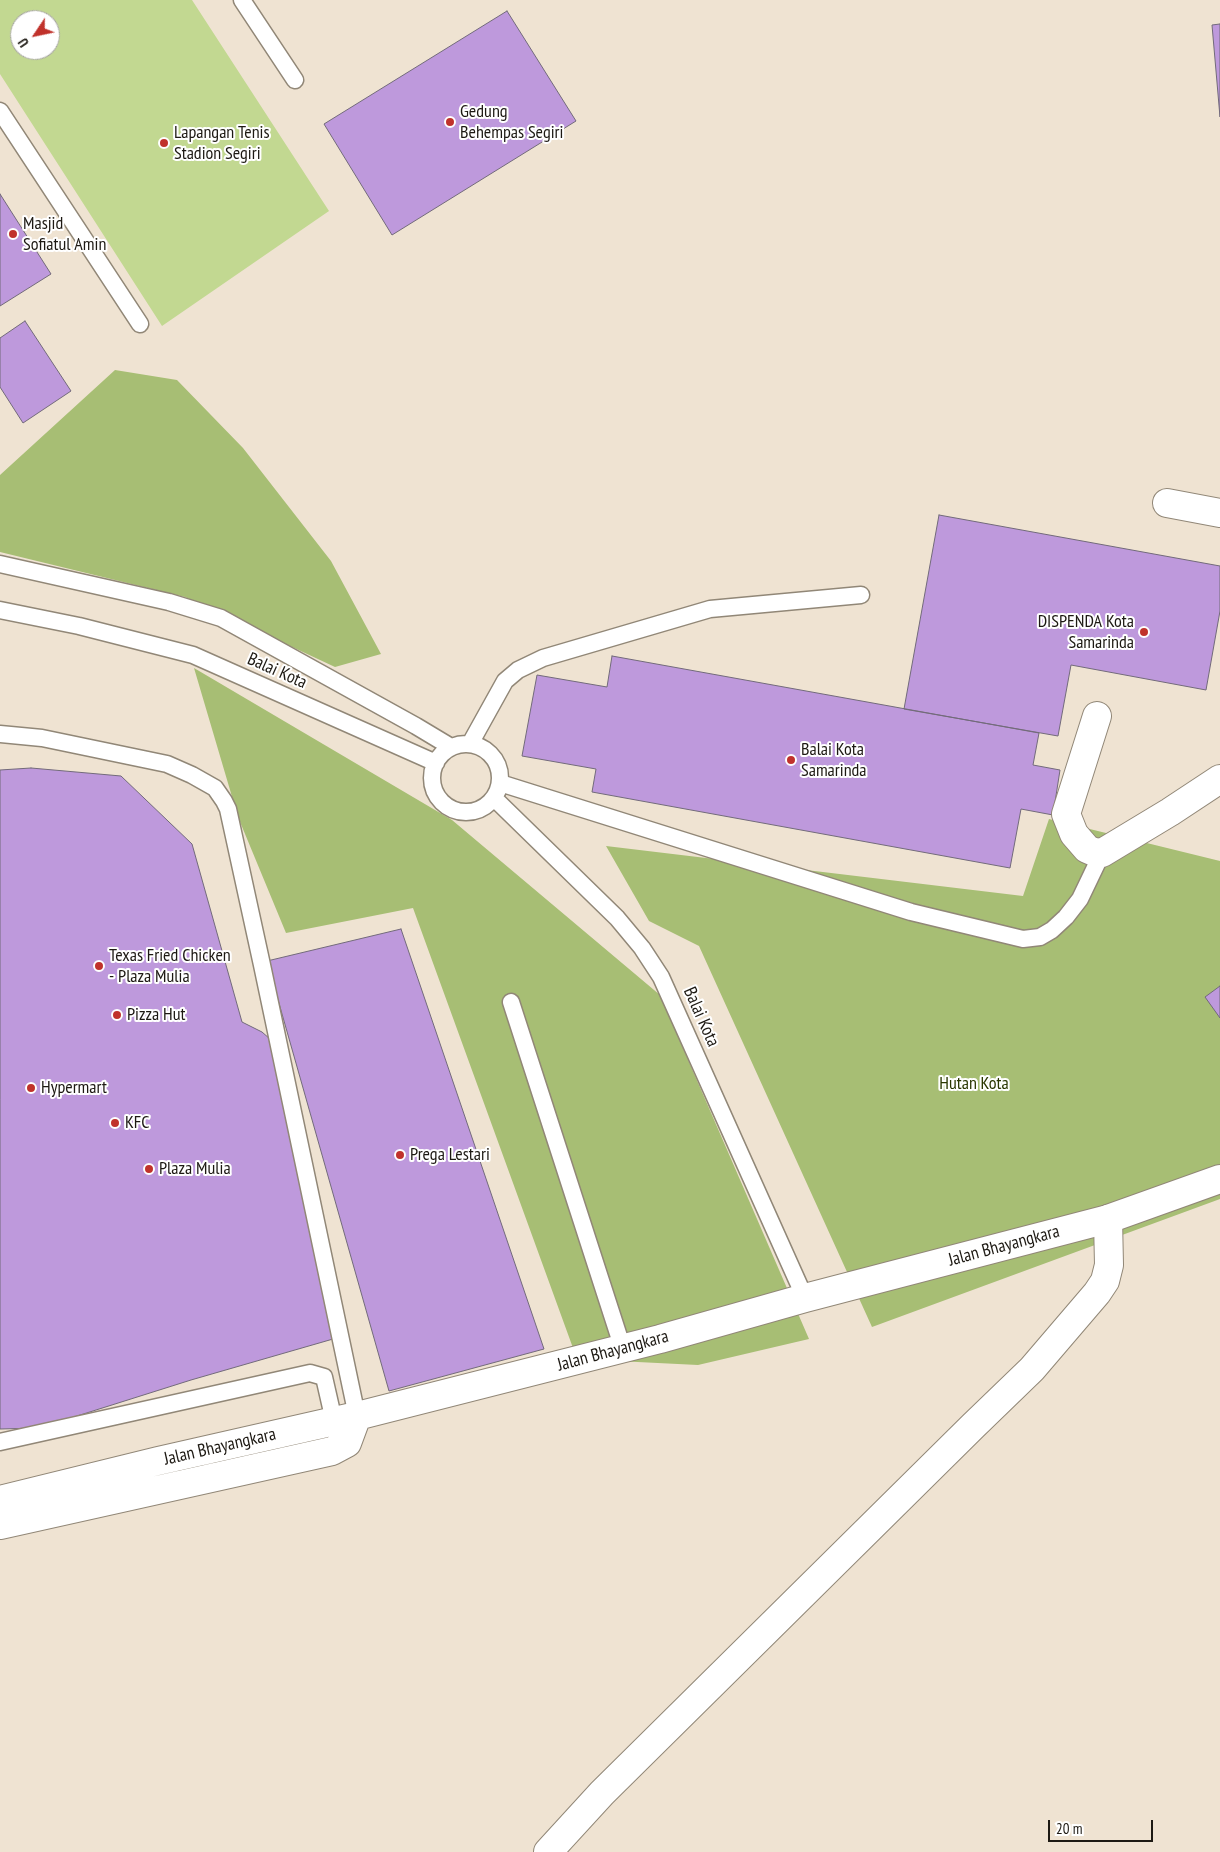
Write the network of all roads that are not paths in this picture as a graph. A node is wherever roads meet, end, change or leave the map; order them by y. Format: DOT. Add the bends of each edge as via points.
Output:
graph roads {
  1 [pos="242,0"];
  2 [pos="295,80"];
  3 [pos="0,111"];
  4 [pos="140,324"];
  5 [pos="1167,503"];
  6 [pos="1220,513"];
  7 [pos="0,564"];
  8 [pos="861,595"];
  9 [pos="0,610"];
  10 [pos="1097,716"];
  11 [pos="0,734"];
  12 [pos="470,744"];
  13 [pos="451,747"];
  14 [pos="436,763"];
  15 [pos="1220,779"];
  16 [pos="497,790"];
  17 [pos="1102,853"];
  18 [pos="511,1002"];
  19 [pos="1220,1179"];
  20 [pos="1108,1219"];
  21 [pos="805,1298"];
  22 [pos="623,1349"];
  23 [pos="346,1419"];
  24 [pos="0,1442"];
  25 [pos="0,1500"];
  26 [pos="0,1525"];
  27 [pos="548,1852"];
  1 -- 2 [label="lane"];
  3 -- 4 [label="lane"];
  5 -- 6 [label="street"];
  7 -- 13 [label="lane, Balai Kota" via="169,602 221,618"];
  8 -- 12 [label="lane" via="710,609 543,658 518,670 505,682"];
  9 -- 14 [label="lane, Balai Kota" via="193,655"];
  10 -- 17 [label="street" via="1066,814 1080,842 1094,852"];
  11 -- 23 [label="lane" via="42,738 167,764 215,788 224,801 262,965"];
  12 -- 13 [label="lane"];
  12 -- 16 [label="lane" via="486,750 498,765"];
  13 -- 14 [label="lane"];
  14 -- 16 [label="lane" via="432,781 445,804 471,811 488,804"];
  15 -- 17 [label="street"];
  16 -- 17 [label="lane" via="911,912 1023,939 1040,937 1066,917 1080,899"];
  16 -- 21 [label="lane, Balai Kota" via="617,918 661,976"];
  18 -- 22 [label="lane"];
  19 -- 20 [label="street, Jalan Bhayangkara"];
  20 -- 21 [label="street, Jalan Bhayangkara"];
  20 -- 27 [label="street" via="1110,1266 1105,1281 1032,1369 602,1793"];
  21 -- 22 [label="street, Jalan Bhayangkara"];
  22 -- 23 [label="street, Jalan Bhayangkara"];
  23 -- 24 [label="lane" via="324,1377 310,1373"];
  23 -- 25 [label="street, Jalan Bhayangkara"];
  23 -- 26 [label="street" via="346,1443 332,1451"];
}
